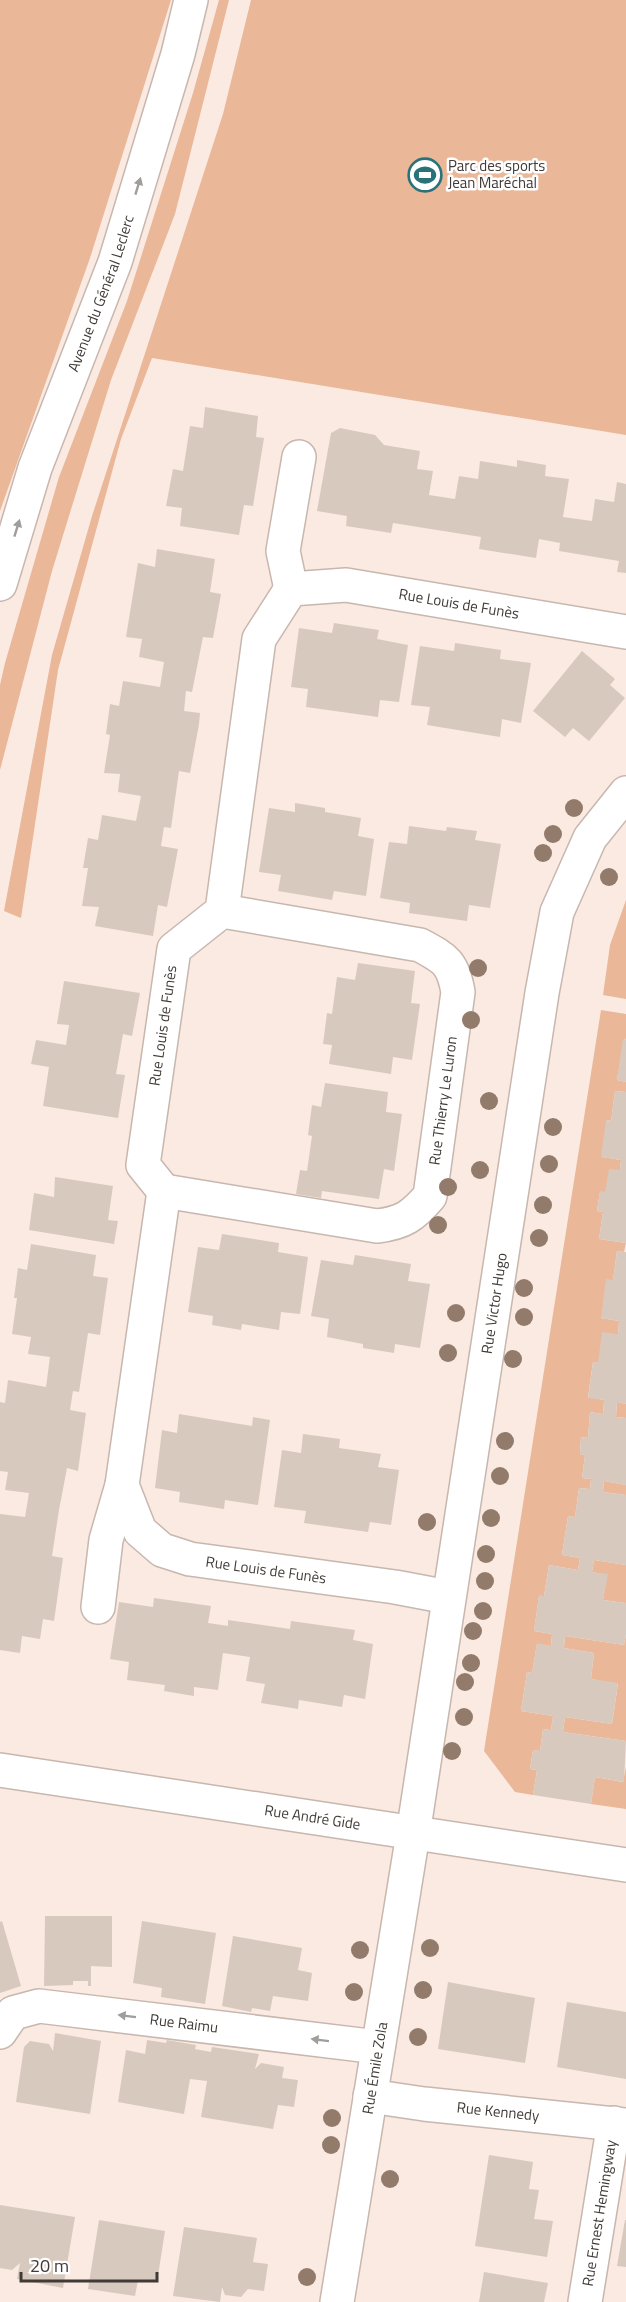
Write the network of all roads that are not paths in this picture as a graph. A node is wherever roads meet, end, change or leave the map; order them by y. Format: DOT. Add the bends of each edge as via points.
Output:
graph roads {
  1 [pos="191,0"];
  2 [pos="299,457"];
  3 [pos="0,584"];
  4 [pos="291,589"];
  5 [pos="626,632"];
  6 [pos="626,793"];
  7 [pos="222,910"];
  8 [pos="164,1191"];
  9 [pos="122,1485"];
  10 [pos="448,1597"];
  11 [pos="98,1607"];
  12 [pos="0,1770"];
  13 [pos="413,1834"];
  14 [pos="626,1865"];
  15 [pos="0,2031"];
  16 [pos="378,2047"];
  17 [pos="370,2096"];
  18 [pos="620,2124"];
  19 [pos="338,2302"];
  20 [pos="585,2302"];
  3 -- 1 [label="street, Avenue du Général Leclerc, one-way" via="35,468 115,262"];
  2 -- 4 [label="street" via="283,551"];
  4 -- 5 [label="street, Rue Louis de Funès" via="346,585"];
  4 -- 7 [label="street" via="259,639"];
  6 -- 10 [label="street, Rue Victor Hugo" via="590,838 557,912"];
  7 -- 8 [label="street, Rue Louis de Funès" via="174,949 143,1165"];
  7 -- 8 [label="street, Rue Thierry Le Luron" via="420,945 440,955 454,971 458,992 430,1196 415,1214 396,1224 377,1226"];
  8 -- 9 [label="street, Rue Louis de Funès"];
  9 -- 10 [label="street, Rue Louis de Funès" via="140,1531 162,1550 190,1559"];
  9 -- 11 [label="street, Rue Louis de Funès" via="106,1540"];
  10 -- 13 [label="street, Rue Victor Hugo"];
  12 -- 13 [label="street, Rue André Gide"];
  13 -- 14 [label="street, Rue André Gide"];
  13 -- 16 [label="street, Rue Émile Zola"];
  16 -- 15 [label="street, Rue Raimu, one-way" via="39,2006 13,2013"];
  16 -- 17 [label="street, Rue Émile Zola"];
  17 -- 18 [label="street, Rue Kennedy"];
  17 -- 19 [label="street, Rue Émile Zola"];
  18 -- 20 [label="street, Rue Ernest Hemingway"];
}
